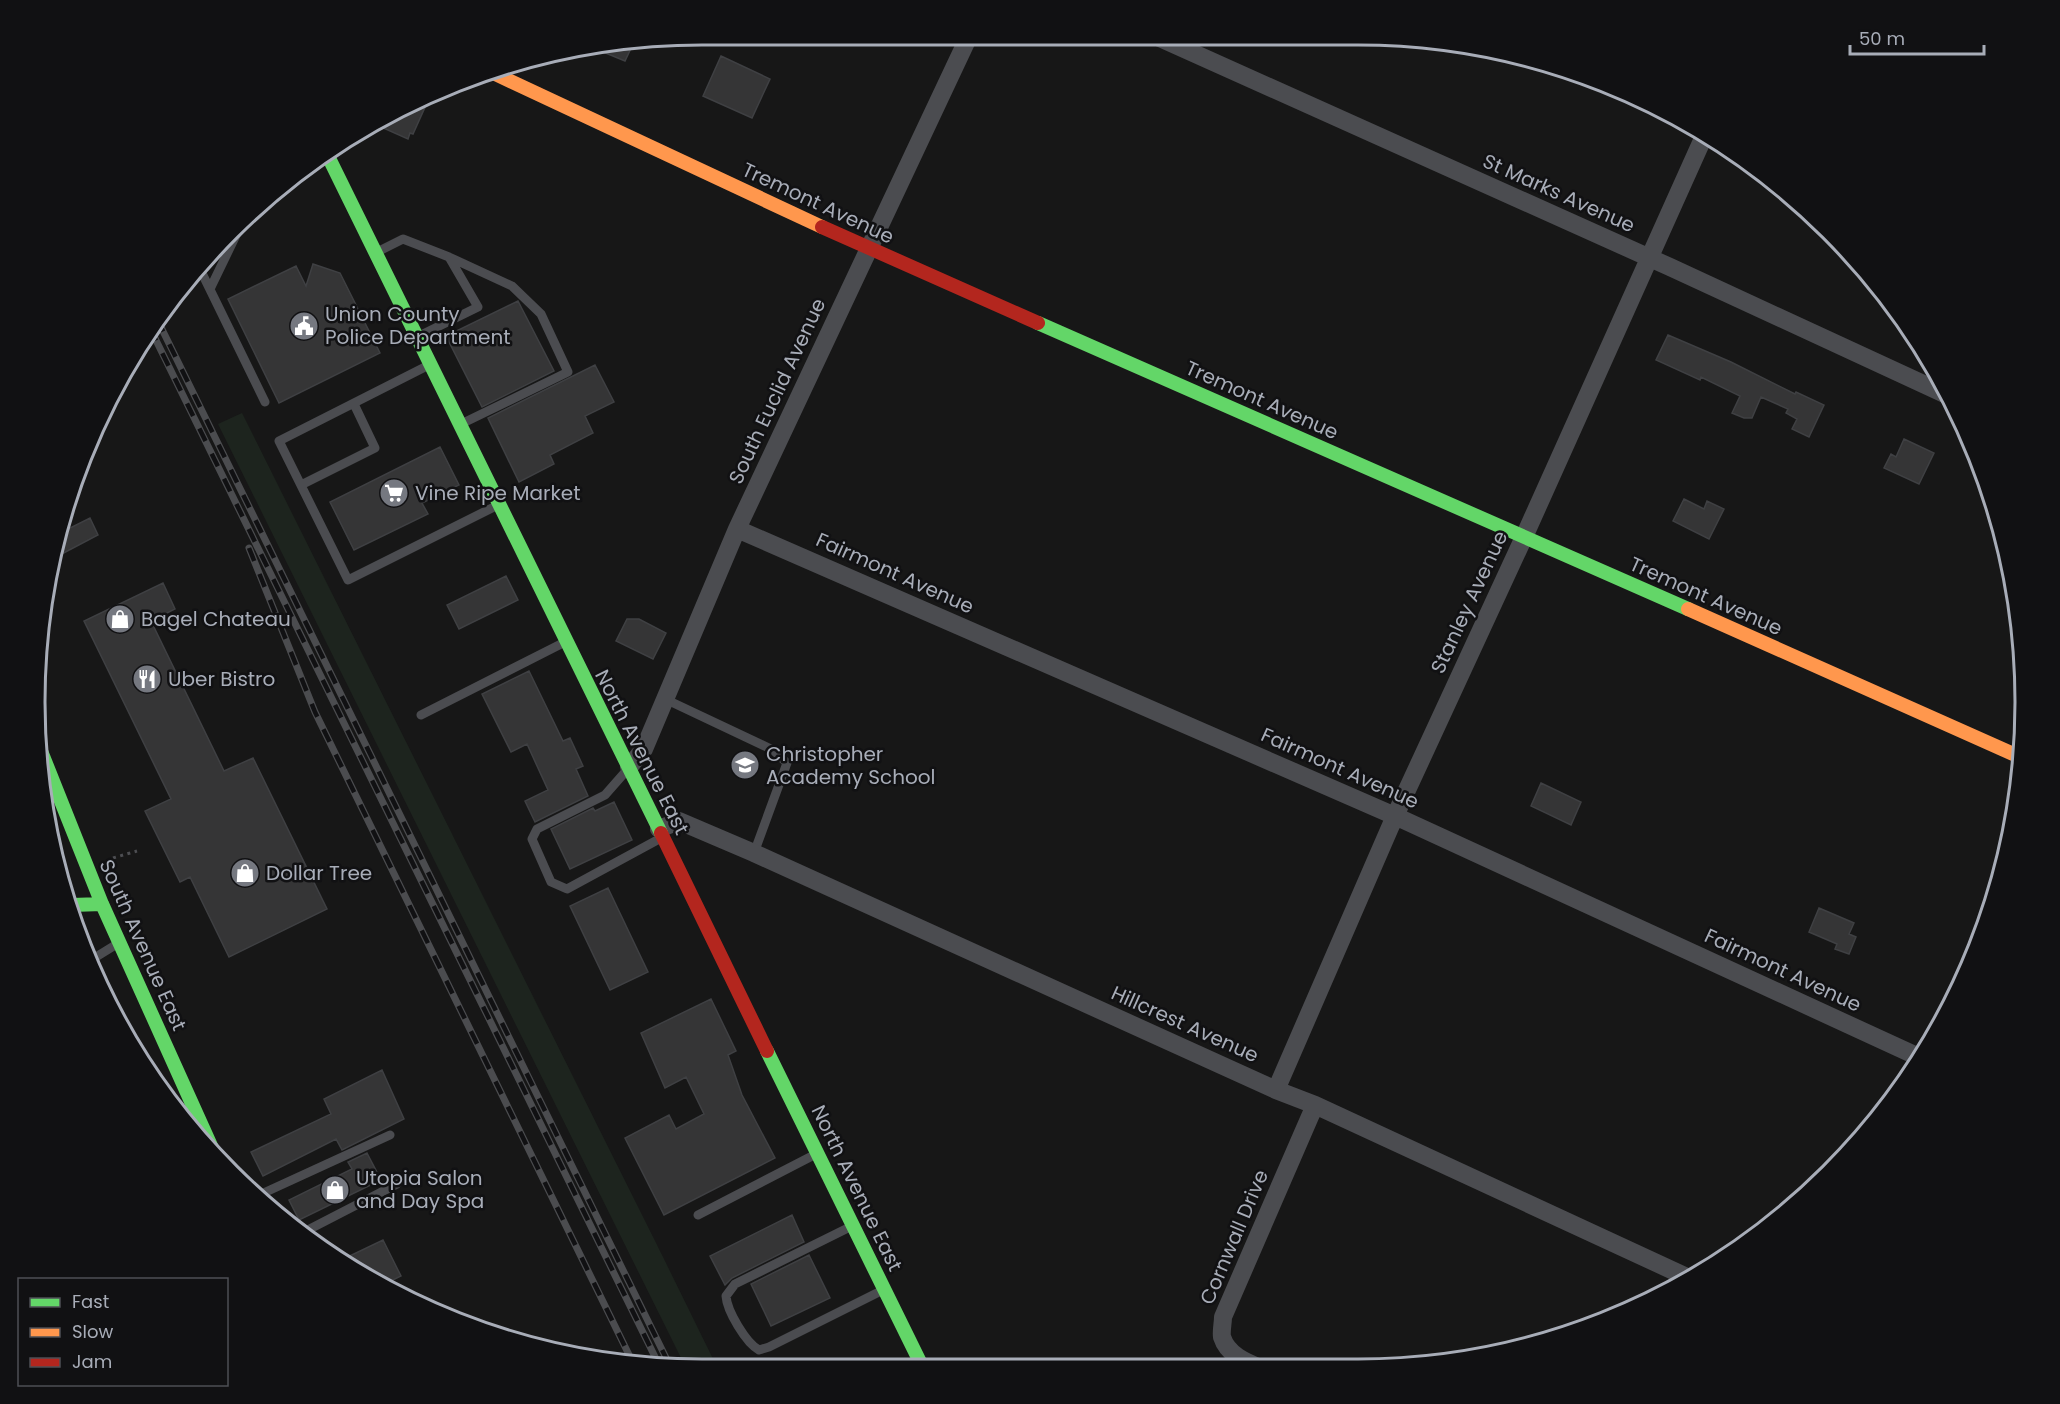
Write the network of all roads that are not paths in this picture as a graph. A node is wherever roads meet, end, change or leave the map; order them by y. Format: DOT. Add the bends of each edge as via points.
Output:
graph roads {
  1 [pos="965,45"];
  2 [pos="1175,45"];
  3 [pos="501,77"];
  4 [pos="1701,142"];
  5 [pos="330,161"];
  6 [pos="233,241"];
  7 [pos="869,249"];
  8 [pos="376,253"];
  9 [pos="449,257"];
  10 [pos="1648,258"];
  11 [pos="203,275"];
  12 [pos="210,289"];
  13 [pos="416,337"];
  14 [pos="429,365"];
  15 [pos="1936,390"];
  16 [pos="265,402"];
  17 [pos="354,404"];
  18 [pos="459,425"];
  19 [pos="302,485"];
  20 [pos="498,505"];
  21 [pos="737,529"];
  22 [pos="1524,537"];
  23 [pos="565,642"];
  24 [pos="664,699"];
  25 [pos="421,715"];
  26 [pos="2013,754"];
  27 [pos="629,768"];
  28 [pos="49,771"];
  29 [pos="1395,816"];
  30 [pos="661,833"];
  31 [pos="754,854"];
  32 [pos="102,904"];
  33 [pos="77,905"];
  34 [pos="119,942"];
  35 [pos="97,956"];
  36 [pos="1912,1054"];
  37 [pos="1276,1090"];
  38 [pos="1315,1105"];
  39 [pos="204,1130"];
  40 [pos="390,1135"];
  41 [pos="818,1153"];
  42 [pos="397,1184"];
  43 [pos="265,1192"];
  44 [pos="698,1215"];
  45 [pos="853,1225"];
  46 [pos="310,1229"];
  47 [pos="1680,1274"];
  48 [pos="885,1289"];
  49 [pos="919,1359"];
  50 [pos="1241,1359"];
  1 -- 7 [label="street, South Euclid Avenue"];
  2 -- 10 [label="street, St Marks Avenue"];
  3 -- 7 [label="main road, Tremont Avenue"];
  4 -- 10 [label="street, Stanley Avenue"];
  5 -- 8 [label="main road, North Avenue East"];
  6 -- 12 [label="lane"];
  7 -- 21 [label="street, South Euclid Avenue"];
  7 -- 22 [label="main road, Tremont Avenue"];
  8 -- 9 [label="lane" via="403,239"];
  8 -- 13 [label="main road, North Avenue East"];
  9 -- 13 [label="lane" via="478,307"];
  9 -- 18 [label="lane" via="512,286 541,314 568,372"];
  10 -- 15 [label="street, St Marks Avenue"];
  10 -- 22 [label="street, Stanley Avenue"];
  11 -- 12 [label="lane"];
  12 -- 16 [label="lane"];
  13 -- 14 [label="main road, North Avenue East"];
  14 -- 17 [label="lane"];
  14 -- 18 [label="main road, North Avenue East"];
  17 -- 19 [label="lane" via="375,448"];
  17 -- 19 [label="lane" via="279,441"];
  18 -- 20 [label="main road, North Avenue East"];
  19 -- 20 [label="lane" via="348,580"];
  20 -- 23 [label="main road, North Avenue East"];
  21 -- 24 [label="street, South Euclid Avenue"];
  21 -- 29 [label="street, Fairmont Avenue"];
  22 -- 26 [label="main road, Tremont Avenue"];
  22 -- 29 [label="street, Stanley Avenue"];
  23 -- 25 [label="lane"];
  23 -- 27 [label="main road, North Avenue East"];
  24 -- 27 [label="street, South Euclid Avenue" via="644,749"];
  24 -- 31 [label="lane" via="773,750 787,763"];
  27 -- 30 [label="main road, North Avenue East"];
  27 -- 30 [label="lane" via="605,795 537,829 532,839 551,882 567,889"];
  28 -- 32 [label="main road, South Avenue East"];
  29 -- 36 [label="street, Fairmont Avenue"];
  29 -- 37 [label="street, Stanley Avenue"];
  30 -- 31 [label="street, Hillcrest Avenue" via="679,821"];
  30 -- 41 [label="main road, North Avenue East"];
  31 -- 37 [label="street, Hillcrest Avenue"];
  32 -- 33 [label="main road"];
  32 -- 34 [label="main road, South Avenue East"];
  34 -- 35 [label="lane"];
  34 -- 39 [label="main road, South Avenue East"];
  37 -- 38 [label="street, Hillcrest Avenue"];
  38 -- 47 [label="street, Hillcrest Avenue"];
  38 -- 50 [label="street, Cornwall Drive" via="1223,1317 1222,1336"];
  40 -- 43 [label="lane"];
  41 -- 44 [label="lane"];
  41 -- 45 [label="main road, North Avenue East"];
  42 -- 46 [label="lane"];
  45 -- 48 [label="main road, North Avenue East"];
  45 -- 48 [label="lane" via="735,1284 726,1302 746,1338 759,1350"];
  48 -- 49 [label="main road, North Avenue East"];
}
